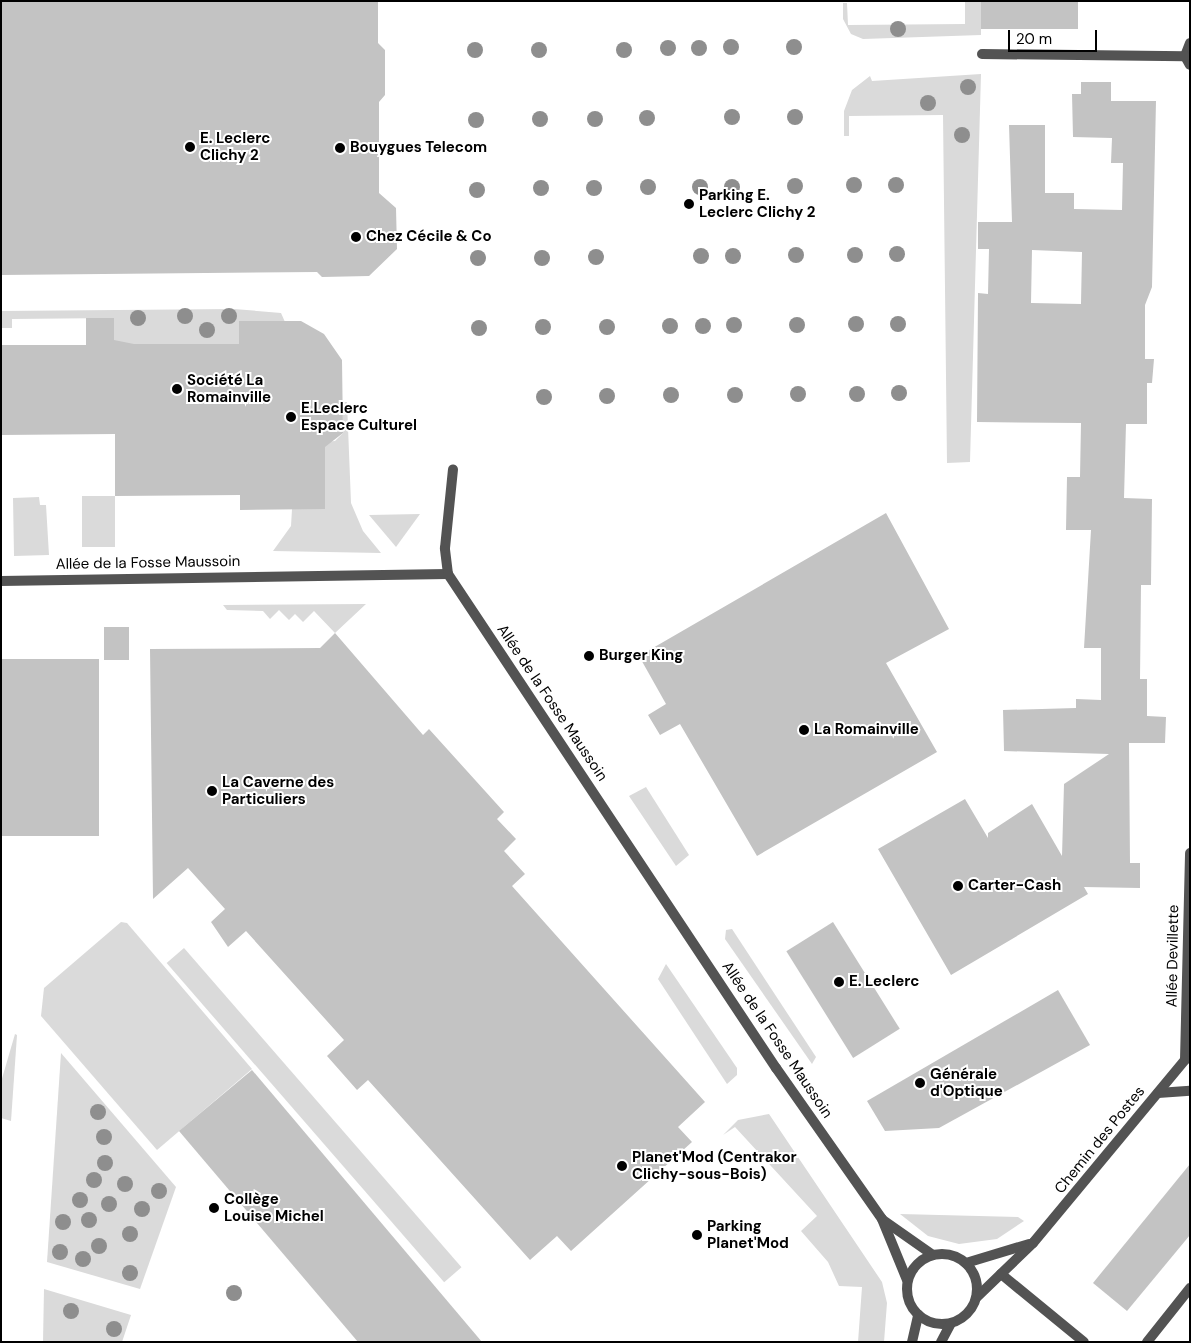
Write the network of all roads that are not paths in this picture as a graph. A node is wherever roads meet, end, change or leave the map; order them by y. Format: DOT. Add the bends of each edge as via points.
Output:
graph roads {
  1 [pos="1190,43"];
  2 [pos="982,54"];
  3 [pos="1187,60"];
  4 [pos="453,469"];
  5 [pos="448,574"];
  6 [pos="1,581"];
  7 [pos="1190,853"];
  8 [pos="1187,1058"];
  9 [pos="1190,1091"];
  10 [pos="1158,1092"];
  11 [pos="882,1219"];
  12 [pos="1033,1243"];
  13 [pos="933,1255"];
  14 [pos="966,1263"];
  15 [pos="1001,1274"];
  16 [pos="908,1280"];
  17 [pos="1190,1288"];
  18 [pos="976,1298"];
  19 [pos="918,1315"];
  20 [pos="952,1323"];
  21 [pos="912,1342"];
  22 [pos="941,1342"];
  23 [pos="1084,1342"];
  24 [pos="1147,1342"];
  1 -- 3 [label="street"];
  2 -- 3 [label="street"];
  4 -- 5 [label="street" via="445,548"];
  5 -- 6 [label="street, Allée de la Fosse Maussoin"];
  5 -- 11 [label="street, Allée de la Fosse Maussoin"];
  7 -- 8 [label="street, Allée Devillette"];
  8 -- 10 [label="street, Chemin des Postes"];
  9 -- 10 [label="street"];
  10 -- 12 [label="street, Chemin des Postes"];
  11 -- 13 [label="street, Allée de la Fosse Maussoin"];
  11 -- 16 [label="street, Allée de la Fosse Maussoin"];
  12 -- 14 [label="street"];
  12 -- 15 [label="street, Chemin des Postes"];
  13 -- 14 [label="street" via="956,1256"];
  13 -- 16 [label="street" via="917,1264"];
  14 -- 18 [label="street" via="976,1279"];
  15 -- 18 [label="street, Chemin des Postes"];
  15 -- 23 [label="street"];
  16 -- 19 [label="street" via="908,1299"];
  17 -- 24 [label="street"];
  18 -- 20 [label="street" via="962,1318"];
  19 -- 20 [label="street" via="934,1324"];
  19 -- 21 [label="street"];
  20 -- 22 [label="street"];
}
